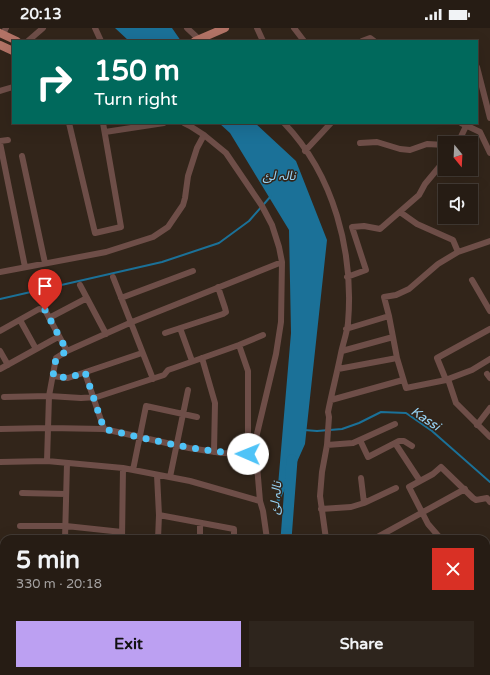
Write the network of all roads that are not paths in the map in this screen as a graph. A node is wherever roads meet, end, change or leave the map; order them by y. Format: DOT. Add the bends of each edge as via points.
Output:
graph roads {
  1 [pos="43,28"];
  2 [pos="95,28"];
  3 [pos="187,28"];
  4 [pos="225,28"];
  5 [pos="257,28"];
  6 [pos="294,28"];
  7 [pos="3,32"];
  8 [pos="15,40"];
  9 [pos="29,40"];
  10 [pos="101,40"];
  11 [pos="198,40"];
  12 [pos="263,40"];
  13 [pos="303,40"];
  14 [pos="0,45"];
  15 [pos="12,51"];
  16 [pos="478,72"];
  17 [pos="12,87"];
  18 [pos="490,88"];
  19 [pos="483,90"];
  20 [pos="0,91"];
  21 [pos="490,118"];
  22 [pos="69,124"];
  23 [pos="103,124"];
  24 [pos="157,124"];
  25 [pos="186,124"];
  26 [pos="285,124"];
  27 [pos="330,124"];
  28 [pos="464,124"];
  29 [pos="105,132"];
  30 [pos="204,135"];
  31 [pos="460,136"];
  32 [pos="8,140"];
  33 [pos="0,142"];
  34 [pos="487,142"];
  35 [pos="360,143"];
  36 [pos="438,145"];
  37 [pos="305,151"];
  38 [pos="490,153"];
  39 [pos="22,156"];
  40 [pos="438,168"];
  41 [pos="400,212"];
  42 [pos="490,241"];
  43 [pos="458,252"];
  44 [pos="282,262"];
  45 [pos="45,263"];
  46 [pos="25,267"];
  47 [pos="193,271"];
  48 [pos="0,272"];
  49 [pos="113,277"];
  50 [pos="347,277"];
  51 [pos="472,280"];
  52 [pos="80,285"];
  53 [pos="218,287"];
  54 [pos="87,298"];
  55 [pos="121,298"];
  56 [pos="490,311"];
  57 [pos="389,316"];
  58 [pos="49,318"];
  59 [pos="20,320"];
  60 [pos="130,323"];
  61 [pos="180,328"];
  62 [pos="346,329"];
  63 [pos="490,330"];
  64 [pos="0,331"];
  65 [pos="165,333"];
  66 [pos="106,334"];
  67 [pos="263,335"];
  68 [pos="58,337"];
  69 [pos="393,337"];
  70 [pos="239,345"];
  71 [pos="36,349"];
  72 [pos="342,350"];
  73 [pos="0,351"];
  74 [pos="67,351"];
  75 [pos="142,353"];
  76 [pos="202,358"];
  77 [pos="397,358"];
  78 [pos="490,359"];
  79 [pos="192,361"];
  80 [pos="8,365"];
  81 [pos="0,369"];
  82 [pos="338,369"];
  83 [pos="85,372"];
  84 [pos="53,376"];
  85 [pos="153,379"];
  86 [pos="403,380"];
  87 [pos="447,380"];
  88 [pos="188,390"];
  89 [pos="4,396"];
  90 [pos="49,396"];
  91 [pos="94,398"];
  92 [pos="330,400"];
  93 [pos="490,408"];
  94 [pos="183,414"];
  95 [pos="197,417"];
  96 [pos="395,424"];
  97 [pos="477,425"];
  98 [pos="49,428"];
  99 [pos="0,429"];
  100 [pos="104,429"];
  101 [pos="140,437"];
  102 [pos="490,437"];
  103 [pos="360,440"];
  104 [pos="395,443"];
  105 [pos="328,445"];
  106 [pos="177,446"];
  107 [pos="412,446"];
  108 [pos="214,452"];
  109 [pos="248,454"];
  110 [pos="256,454"];
  111 [pos="46,461"];
  112 [pos="0,462"];
  113 [pos="67,463"];
  114 [pos="122,468"];
  115 [pos="133,470"];
  116 [pos="157,475"];
  117 [pos="170,478"];
  118 [pos="361,478"];
  119 [pos="420,481"];
  120 [pos="396,488"];
  121 [pos="464,489"];
  122 [pos="22,493"];
  123 [pos="66,494"];
  124 [pos="260,501"];
  125 [pos="490,502"];
  126 [pos="364,503"];
  127 [pos="321,509"];
  128 [pos="422,512"];
  129 [pos="159,515"];
  130 [pos="200,523"];
  131 [pos="20,526"];
  132 [pos="66,526"];
  133 [pos="122,532"];
  134 [pos="386,533"];
  135 [pos="65,535"];
  136 [pos="158,535"];
  137 [pos="200,535"];
  138 [pos="234,535"];
  139 [pos="266,535"];
  140 [pos="325,535"];
  141 [pos="382,535"];
  142 [pos="438,535"];
  1 -- 9 [label="street"];
  2 -- 10 [label="street"];
  3 -- 11 [label="street"];
  4 -- 11 [label="main road"];
  5 -- 12 [label="street"];
  6 -- 13 [label="street"];
  7 -- 8 [label="main road"];
  14 -- 15 [label="main road"];
  16 -- 19 [label="street"];
  17 -- 20 [label="street"];
  18 -- 19 [label="street"];
  19 -- 21 [label="street"];
  22 -- 29 [label="street" via="95,233 121,227"];
  23 -- 29 [label="street"];
  24 -- 29 [label="street"];
  25 -- 30 [label="street"];
  26 -- 37 [label="street"];
  27 -- 37 [label="street"];
  28 -- 31 [label="street"];
  28 -- 34 [label="street" via="480,132"];
  30 -- 44 [label="street" via="226,153 262,206 272,225"];
  30 -- 45 [label="street" via="188,176 183,205 168,227 153,237 106,252"];
  32 -- 33 [label="street"];
  33 -- 46 [label="street"];
  34 -- 38 [label="street"];
  35 -- 36 [label="street" via="377,142 410,150 426,144"];
  37 -- 50 [label="street" via="334,204 343,240"];
  39 -- 45 [label="street"];
  40 -- 41 [label="street" via="419,194"];
  41 -- 43 [label="street" via="417,224 453,240"];
  41 -- 50 [label="street" via="380,229 352,227 366,270"];
  42 -- 43 [label="street"];
  43 -- 57 [label="street" via="438,264 409,289 384,297"];
  44 -- 53 [label="street"];
  44 -- 110 [label="street" via="281,322 255,442"];
  45 -- 46 [label="street"];
  46 -- 48 [label="street"];
  47 -- 55 [label="street"];
  49 -- 55 [label="street"];
  50 -- 62 [label="street"];
  51 -- 56 [label="street"];
  52 -- 54 [label="street"];
  53 -- 60 [label="street"];
  53 -- 61 [label="street" via="226,312"];
  54 -- 58 [label="street"];
  54 -- 66 [label="street"];
  55 -- 60 [label="street"];
  57 -- 62 [label="street"];
  57 -- 69 [label="street"];
  58 -- 59 [label="street" via="45,310 39,309"];
  58 -- 68 [label="street"];
  59 -- 64 [label="street"];
  59 -- 71 [label="street"];
  60 -- 66 [label="street"];
  60 -- 75 [label="street"];
  61 -- 65 [label="street"];
  61 -- 79 [label="street"];
  62 -- 72 [label="street"];
  63 -- 87 [label="street" via="437,358"];
  66 -- 74 [label="street"];
  67 -- 70 [label="street"];
  68 -- 71 [label="street"];
  68 -- 74 [label="street"];
  69 -- 72 [label="street"];
  69 -- 77 [label="street"];
  70 -- 76 [label="street"];
  70 -- 109 [label="street" via="248,371"];
  71 -- 80 [label="street"];
  72 -- 82 [label="street"];
  73 -- 80 [label="street"];
  74 -- 84 [label="street" via="56,358"];
  75 -- 83 [label="street"];
  75 -- 85 [label="street"];
  76 -- 79 [label="street"];
  76 -- 108 [label="street" via="216,403"];
  77 -- 82 [label="street"];
  77 -- 86 [label="street"];
  78 -- 87 [label="street"];
  79 -- 85 [label="street"];
  80 -- 81 [label="street"];
  82 -- 92 [label="street"];
  83 -- 84 [label="street" via="68,378"];
  83 -- 91 [label="street"];
  84 -- 90 [label="street"];
  85 -- 91 [label="street"];
  86 -- 87 [label="street" via="406,388"];
  86 -- 92 [label="street"];
  87 -- 97 [label="street" via="456,403"];
  88 -- 94 [label="street"];
  89 -- 90 [label="street"];
  90 -- 91 [label="street"];
  90 -- 98 [label="street"];
  91 -- 100 [label="street"];
  92 -- 105 [label="street"];
  93 -- 97 [label="street"];
  94 -- 95 [label="street"];
  94 -- 101 [label="street" via="146,406"];
  94 -- 106 [label="street"];
  96 -- 103 [label="street"];
  97 -- 102 [label="street"];
  98 -- 99 [label="street"];
  98 -- 100 [label="street"];
  98 -- 111 [label="street"];
  100 -- 101 [label="street"];
  101 -- 106 [label="street"];
  101 -- 115 [label="street"];
  103 -- 104 [label="street" via="368,457"];
  103 -- 105 [label="street"];
  104 -- 107 [label="street" via="404,441"];
  104 -- 119 [label="street"];
  105 -- 127 [label="street" via="322,472"];
  106 -- 108 [label="street"];
  106 -- 117 [label="street"];
  108 -- 109 [label="street"];
  109 -- 110 [label="street"];
  110 -- 124 [label="street"];
  111 -- 112 [label="street"];
  111 -- 113 [label="street"];
  113 -- 114 [label="street"];
  113 -- 123 [label="street"];
  114 -- 115 [label="street"];
  114 -- 133 [label="street"];
  115 -- 116 [label="street"];
  116 -- 117 [label="street"];
  116 -- 129 [label="street"];
  117 -- 124 [label="street" via="190,481"];
  118 -- 126 [label="street"];
  119 -- 121 [label="street" via="440,467"];
  119 -- 128 [label="street" via="409,487"];
  120 -- 126 [label="street"];
  121 -- 125 [label="street" via="476,500 487,498"];
  121 -- 128 [label="street"];
  122 -- 123 [label="street"];
  123 -- 132 [label="street"];
  124 -- 139 [label="street"];
  126 -- 127 [label="street" via="351,507"];
  127 -- 140 [label="street"];
  128 -- 134 [label="street"];
  128 -- 142 [label="street"];
  129 -- 130 [label="street"];
  129 -- 136 [label="street"];
  130 -- 137 [label="street"];
  130 -- 138 [label="street" via="234,529"];
  131 -- 132 [label="street"];
  132 -- 133 [label="street"];
  132 -- 135 [label="street"];
  134 -- 141 [label="street"];
}
